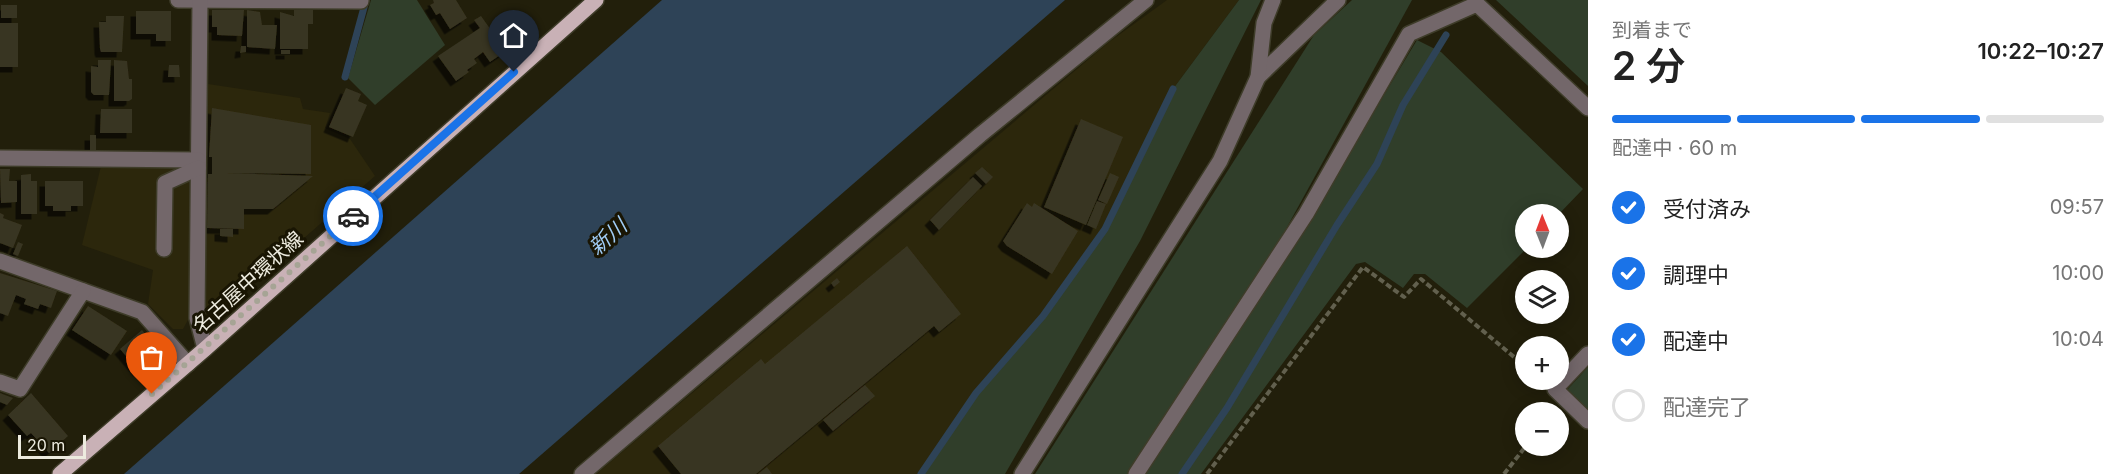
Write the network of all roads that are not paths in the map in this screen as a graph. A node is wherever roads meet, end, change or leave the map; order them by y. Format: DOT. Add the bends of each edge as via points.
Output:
graph roads {
  1 [pos="178,0"];
  2 [pos="200,0"];
  3 [pos="596,0"];
  4 [pos="1146,0"];
  5 [pos="1273,0"];
  6 [pos="1338,0"];
  7 [pos="361,1"];
  8 [pos="1467,3"];
  9 [pos="1258,77"];
  10 [pos="1588,108"];
  11 [pos="0,158"];
  12 [pos="198,164"];
  13 [pos="164,249"];
  14 [pos="0,261"];
  15 [pos="82,291"];
  16 [pos="205,349"];
  17 [pos="1588,354"];
  18 [pos="188,364"];
  19 [pos="0,382"];
  20 [pos="1588,421"];
  21 [pos="60,474"];
  22 [pos="582,474"];
  23 [pos="1023,474"];
  24 [pos="1136,474"];
  1 -- 2 [label="street"];
  2 -- 7 [label="street"];
  2 -- 12 [label="street"];
  3 -- 16 [label="main road, 名古屋中環状線"];
  4 -- 22 [label="street" via="980,135"];
  5 -- 9 [label="street" via="1264,23"];
  6 -- 9 [label="street"];
  8 -- 10 [label="street" via="1477,4"];
  8 -- 24 [label="street" via="1409,34 1306,214"];
  9 -- 23 [label="street" via="1220,161"];
  11 -- 12 [label="street"];
  12 -- 13 [label="street" via="165,183"];
  12 -- 16 [label="street" via="197,318"];
  14 -- 15 [label="street"];
  15 -- 18 [label="street" via="142,312"];
  15 -- 19 [label="street" via="20,388"];
  16 -- 18 [label="main road, 名古屋中環状線"];
  17 -- 20 [label="street" via="1555,389"];
  18 -- 21 [label="main road, 名古屋中環状線"];
}
